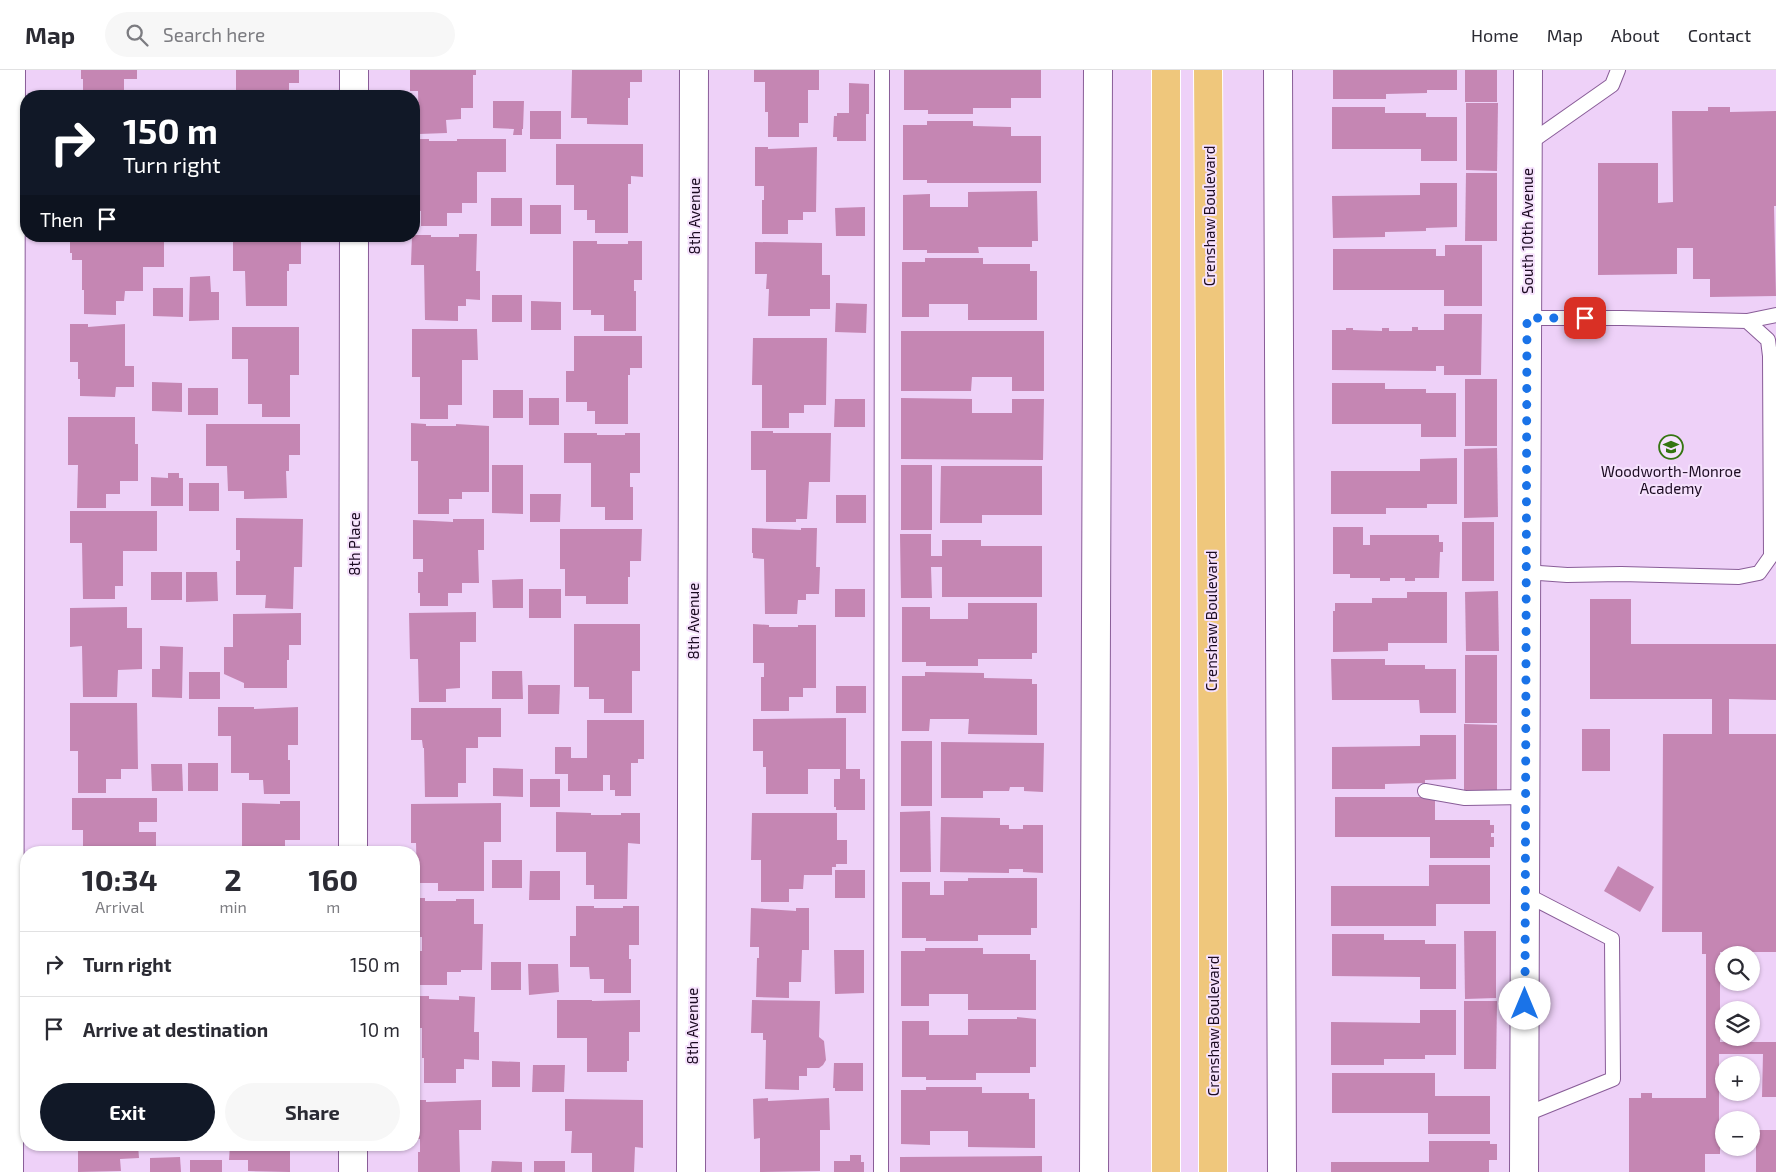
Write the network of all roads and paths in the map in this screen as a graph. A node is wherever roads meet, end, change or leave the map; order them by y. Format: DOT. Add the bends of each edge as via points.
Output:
graph roads {
  1 [pos="11,70"];
  2 [pos="354,70"];
  3 [pos="694,70"];
  4 [pos="882,70"];
  5 [pos="1098,70"];
  6 [pos="1166,70"];
  7 [pos="1208,70"];
  8 [pos="1278,70"];
  9 [pos="1528,70"];
  10 [pos="1618,70"];
  11 [pos="354,90"];
  12 [pos="1528,144"];
  13 [pos="354,242"];
  14 [pos="1776,315"];
  15 [pos="1527,318"];
  16 [pos="1747,321"];
  17 [pos="1773,541"];
  18 [pos="1525,572"];
  19 [pos="1425,791"];
  20 [pos="1525,797"];
  21 [pos="354,846"];
  22 [pos="1525,894"];
  23 [pos="1524,1115"];
  24 [pos="353,1151"];
  25 [pos="9,1172"];
  26 [pos="353,1172"];
  27 [pos="692,1172"];
  28 [pos="882,1172"];
  29 [pos="1094,1172"];
  30 [pos="1166,1172"];
  31 [pos="1213,1172"];
  32 [pos="1282,1172"];
  33 [pos="1524,1172"];
  1 -- 25 [label="street"];
  2 -- 11 [label="street"];
  3 -- 27 [label="street, 8th Avenue"];
  4 -- 28 [label="lane"];
  5 -- 29 [label="street"];
  6 -- 30 [label="main road"];
  7 -- 31 [label="main road, Crenshaw Boulevard"];
  8 -- 32 [label="street"];
  9 -- 12 [label="street, South 10th Avenue"];
  10 -- 12 [label="lane" via="1612,85"];
  12 -- 15 [label="street, South 10th Avenue"];
  13 -- 21 [label="street, 8th Place"];
  14 -- 16 [label="lane"];
  15 -- 16 [label="lane"];
  15 -- 18 [label="street, South 10th Avenue"];
  16 -- 17 [label="lane" via="1768,340 1770,356"];
  17 -- 18 [label="lane" via="1771,556 1759,573 1739,577"];
  18 -- 20 [label="street, South 10th Avenue"];
  19 -- 20 [label="lane" via="1465,798"];
  20 -- 22 [label="street, South 10th Avenue"];
  22 -- 23 [label="street, South 10th Avenue"];
  22 -- 23 [label="lane" via="1612,939 1613,1079"];
  23 -- 33 [label="street, South 10th Avenue"];
  24 -- 26 [label="street"];
}
